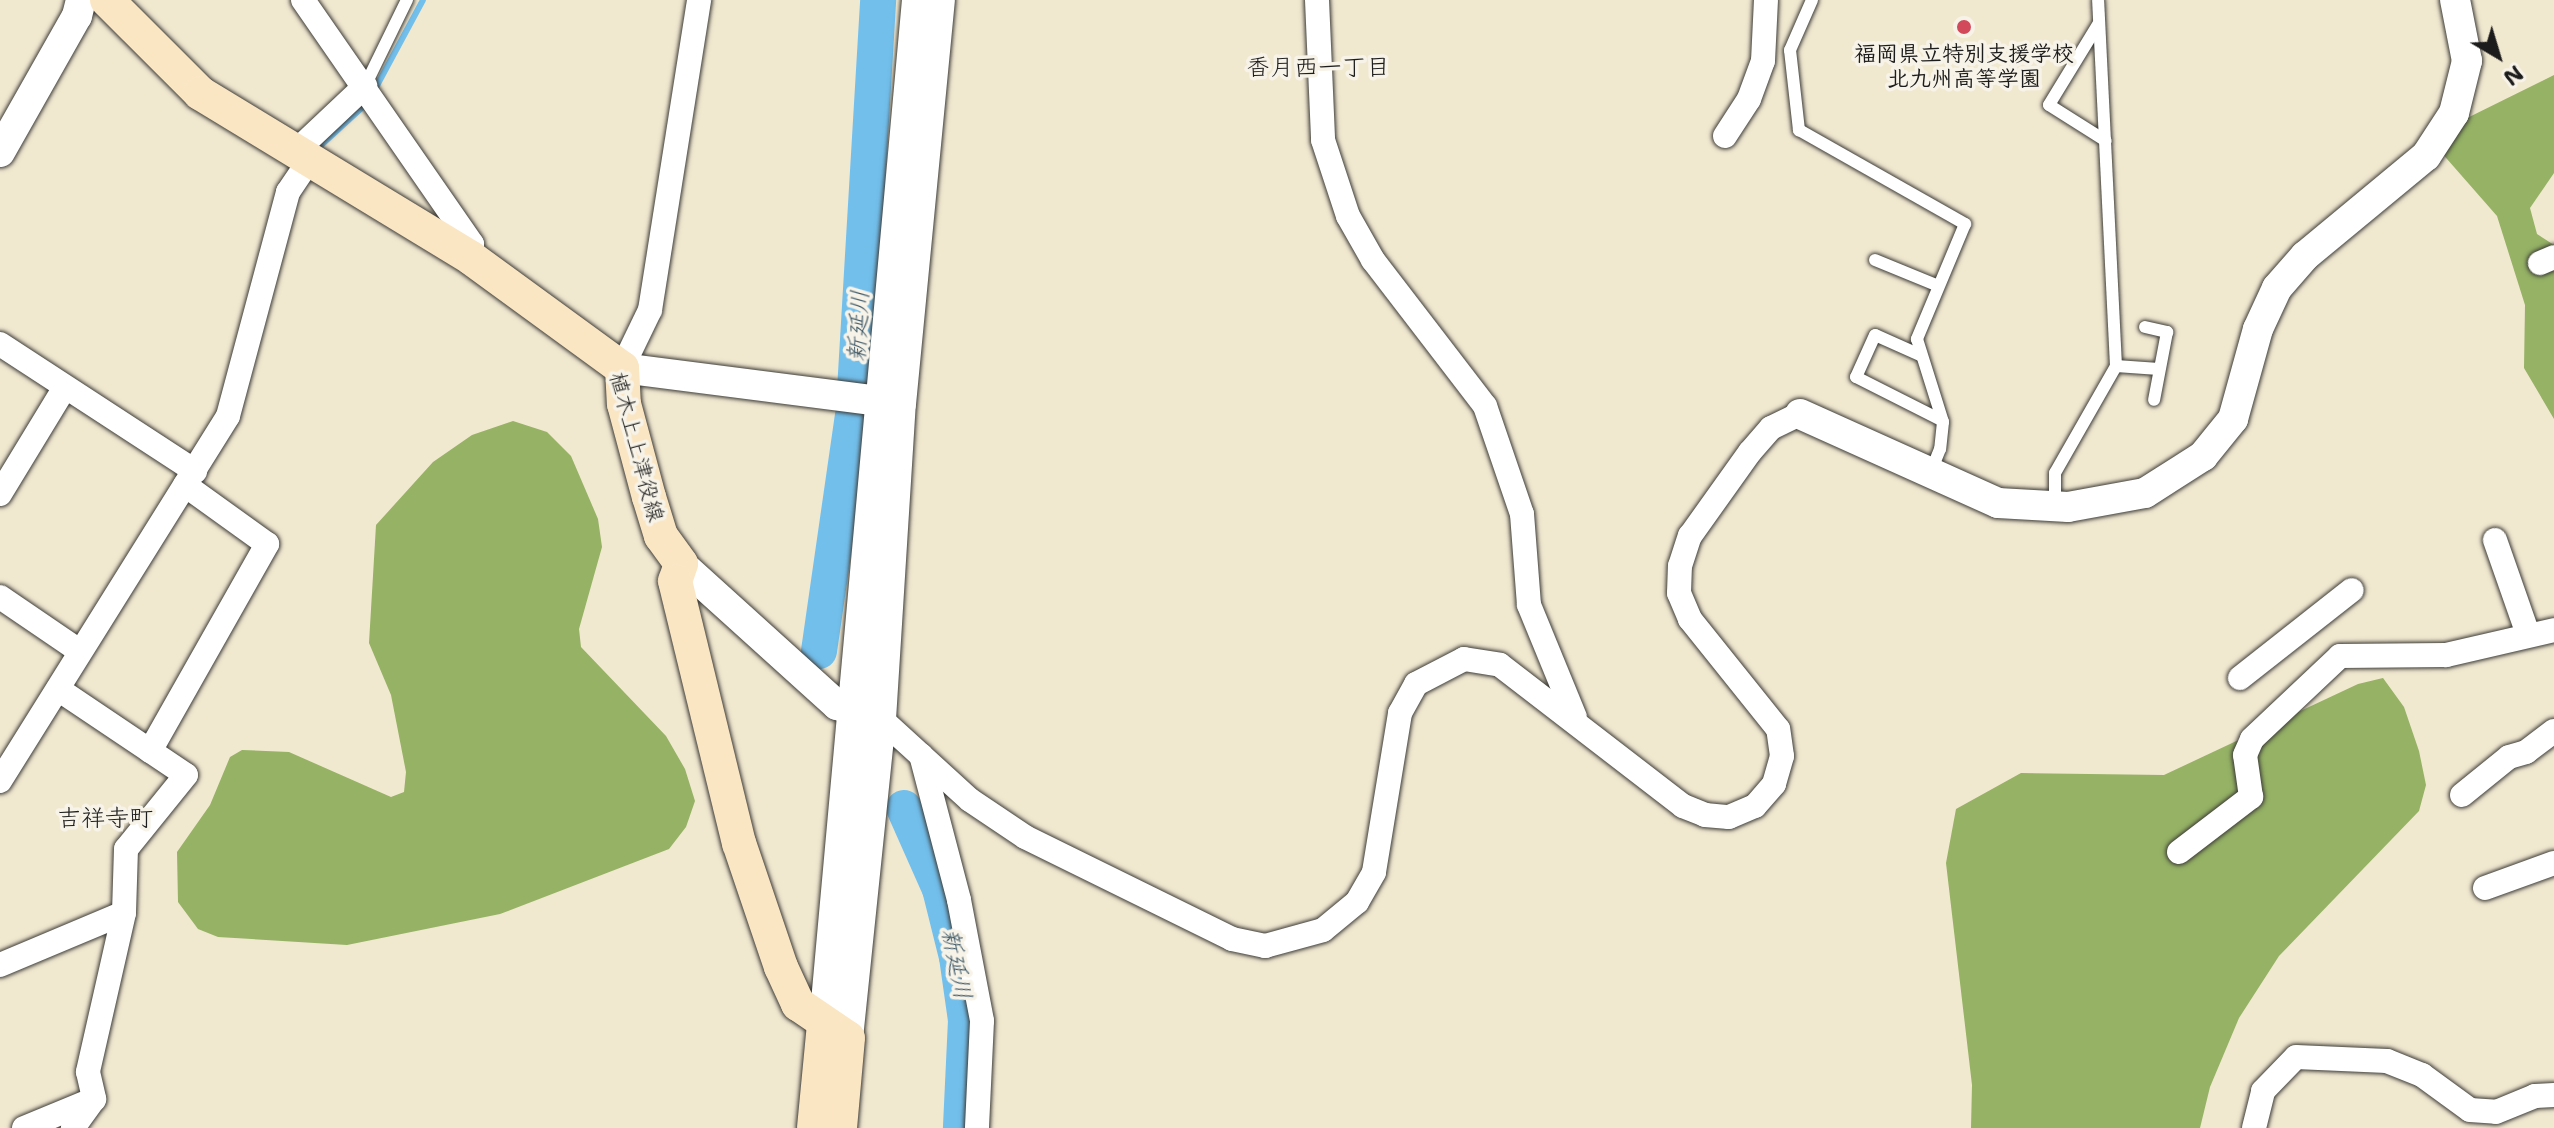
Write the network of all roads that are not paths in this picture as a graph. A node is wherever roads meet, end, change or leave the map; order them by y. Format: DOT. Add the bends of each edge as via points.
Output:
graph roads {
  1 [pos="81,0"];
  2 [pos="107,0"];
  3 [pos="303,0"];
  4 [pos="407,0"];
  5 [pos="699,0"];
  6 [pos="917,0"];
  7 [pos="940,0"];
  8 [pos="1317,0"];
  9 [pos="1766,0"];
  10 [pos="1812,0"];
  11 [pos="2098,0"];
  12 [pos="2455,0"];
  13 [pos="2099,23"];
  14 [pos="365,86"];
  15 [pos="1725,136"];
  16 [pos="2106,141"];
  17 [pos="0,152"];
  18 [pos="301,158"];
  19 [pos="471,258"];
  20 [pos="1875,260"];
  21 [pos="1936,285"];
  22 [pos="2145,327"];
  23 [pos="0,344"];
  24 [pos="1920,355"];
  25 [pos="2116,366"];
  26 [pos="622,368"];
  27 [pos="2159,369"];
  28 [pos="65,387"];
  29 [pos="2154,400"];
  30 [pos="889,402"];
  31 [pos="1800,414"];
  32 [pos="1943,421"];
  33 [pos="1929,475"];
  34 [pos="190,478"];
  35 [pos="0,494"];
  36 [pos="2055,506"];
  37 [pos="2495,540"];
  38 [pos="681,564"];
  39 [pos="2352,590"];
  40 [pos="0,597"];
  41 [pos="2554,630"];
  42 [pos="2528,634"];
  43 [pos="2286,644"];
  44 [pos="78,650"];
  45 [pos="2317,674"];
  46 [pos="2240,678"];
  47 [pos="58,689"];
  48 [pos="868,714"];
  49 [pos="1575,719"];
  50 [pos="2554,731"];
  51 [pos="150,751"];
  52 [pos="921,755"];
  53 [pos="0,781"];
  54 [pos="2462,795"];
  55 [pos="2179,852"];
  56 [pos="2554,863"];
  57 [pos="2485,888"];
  58 [pos="124,913"];
  59 [pos="0,965"];
  60 [pos="836,1031"];
  61 [pos="2554,1095"];
  62 [pos="94,1099"];
  63 [pos="2470,1119"];
  64 [pos="24,1128"];
  65 [pos="73,1128"];
  66 [pos="814,1128"];
  67 [pos="840,1128"];
  68 [pos="977,1128"];
  69 [pos="2254,1128"];
  1 -- 17 [label="street"];
  2 -- 18 [label="main road, 植木上上津役線" via="200,93"];
  3 -- 14 [label="street"];
  4 -- 14 [label="lane"];
  5 -- 26 [label="street" via="650,310"];
  6 -- 30 [label="street"];
  7 -- 30 [label="street"];
  8 -- 49 [label="street" via="1323,140 1348,216 1373,260 1485,406 1522,514 1529,605"];
  9 -- 15 [label="street" via="1763,61 1749,99"];
  10 -- 21 [label="lane" via="1790,50 1799,130 1965,224"];
  11 -- 13 [label="lane"];
  12 -- 36 [label="street" via="2467,61 2454,113 2426,156 2305,256 2277,288 2258,329 2233,419 2203,456 2145,493"];
  13 -- 16 [label="lane"];
  13 -- 16 [label="lane" via="2049,105"];
  14 -- 18 [label="street"];
  14 -- 19 [label="street" via="472,244"];
  16 -- 25 [label="lane"];
  18 -- 19 [label="main road, 植木上上津役線"];
  18 -- 34 [label="street" via="228,416"];
  19 -- 26 [label="main road, 植木上上津役線"];
  20 -- 21 [label="lane"];
  21 -- 24 [label="lane" via="1917,339"];
  22 -- 27 [label="lane" via="2167,332"];
  23 -- 28 [label="street"];
  24 -- 32 [label="lane"];
  24 -- 32 [label="lane" via="1875,335 1856,377"];
  25 -- 27 [label="lane"];
  25 -- 36 [label="lane" via="2055,473"];
  26 -- 30 [label="street"];
  26 -- 38 [label="main road, 植木上上津役線" via="624,404 649,497 661,536"];
  27 -- 29 [label="lane"];
  28 -- 34 [label="street"];
  28 -- 35 [label="street"];
  30 -- 48 [label="street"];
  31 -- 33 [label="street"];
  31 -- 49 [label="street" via="1771,428 1750,452 1690,536 1680,566 1679,593 1690,619 1778,729 1782,756 1774,784 1755,806 1729,817 1705,815 1661,791"];
  32 -- 33 [label="lane" via="1940,449"];
  33 -- 36 [label="street" via="1998,503"];
  34 -- 44 [label="street"];
  34 -- 51 [label="street" via="267,544"];
  37 -- 42 [label="street"];
  38 -- 48 [label="street" via="837,705"];
  38 -- 60 [label="main road" via="675,581 739,843 798,1004"];
  39 -- 43 [label="street"];
  40 -- 44 [label="street"];
  41 -- 42 [label="street"];
  42 -- 45 [label="street" via="2446,655 2340,656"];
  43 -- 45 [label="street"];
  43 -- 46 [label="street"];
  44 -- 47 [label="street"];
  45 -- 55 [label="street" via="2252,739 2245,755 2251,797"];
  47 -- 51 [label="street"];
  47 -- 53 [label="street"];
  48 -- 52 [label="street"];
  48 -- 60 [label="street"];
  49 -- 52 [label="street" via="1500,665 1464,659 1416,684 1400,713 1374,872 1357,902 1323,930 1265,946 1232,939 1025,837 970,800"];
  50 -- 54 [label="street" via="2526,752 2509,757"];
  51 -- 58 [label="street" via="186,775 126,849"];
  52 -- 68 [label="street" via="959,900 982,1021"];
  56 -- 57 [label="street"];
  58 -- 59 [label="street"];
  58 -- 62 [label="street" via="88,1072"];
  60 -- 66 [label="main road"];
  60 -- 67 [label="main road"];
  61 -- 63 [label="street" via="2535,1096"];
  62 -- 64 [label="street"];
  62 -- 65 [label="street"];
  63 -- 69 [label="street" via="2422,1075 2387,1061 2296,1057 2263,1091"];
}
